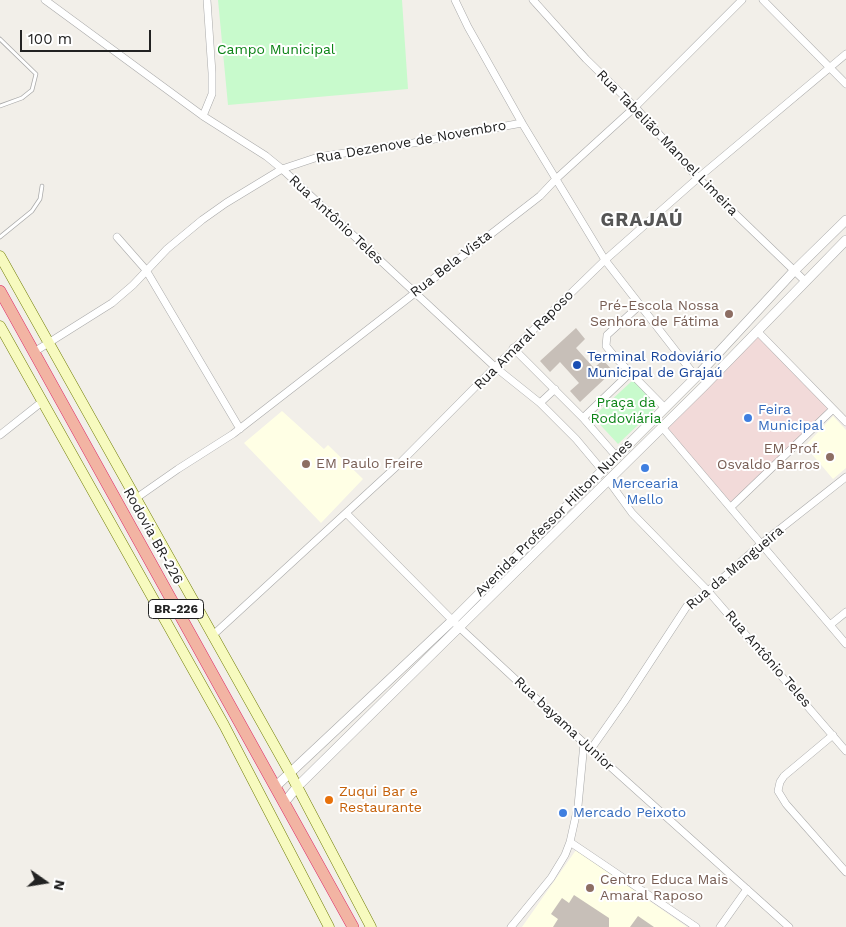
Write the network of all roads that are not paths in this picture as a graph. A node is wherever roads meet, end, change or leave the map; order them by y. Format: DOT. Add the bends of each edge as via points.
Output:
graph roads {
  1 [pos="45,0"];
  2 [pos="207,0"];
  3 [pos="456,0"];
  4 [pos="532,0"];
  5 [pos="742,0"];
  6 [pos="763,0"];
  7 [pos="0,39"];
  8 [pos="846,54"];
  9 [pos="830,68"];
  10 [pos="846,84"];
  11 [pos="0,106"];
  12 [pos="634,107"];
  13 [pos="203,116"];
  14 [pos="522,123"];
  15 [pos="282,169"];
  16 [pos="557,178"];
  17 [pos="698,178"];
  18 [pos="42,186"];
  19 [pos="846,220"];
  20 [pos="0,237"];
  21 [pos="117,237"];
  22 [pos="846,240"];
  23 [pos="0,256"];
  24 [pos="606,260"];
  25 [pos="146,270"];
  26 [pos="794,271"];
  27 [pos="804,281"];
  28 [pos="0,291"];
  29 [pos="414,293"];
  30 [pos="640,305"];
  31 [pos="0,326"];
  32 [pos="758,332"];
  33 [pos="50,343"];
  34 [pos="5,345"];
  35 [pos="513,348"];
  36 [pos="34,352"];
  37 [pos="495,367"];
  38 [pos="631,372"];
  39 [pos="696,377"];
  40 [pos="704,386"];
  41 [pos="555,389"];
  42 [pos="43,401"];
  43 [pos="540,403"];
  44 [pos="665,408"];
  45 [pos="833,409"];
  46 [pos="674,416"];
  47 [pos="583,418"];
  48 [pos="846,422"];
  49 [pos="662,428"];
  50 [pos="240,429"];
  51 [pos="0,435"];
  52 [pos="616,456"];
  53 [pos="622,465"];
  54 [pos="602,470"];
  55 [pos="846,477"];
  56 [pos="608,480"];
  57 [pos="135,499"];
  58 [pos="731,507"];
  59 [pos="346,513"];
  60 [pos="761,544"];
  61 [pos="708,591"];
  62 [pos="846,612"];
  63 [pos="452,620"];
  64 [pos="830,625"];
  65 [pos="459,627"];
  66 [pos="212,636"];
  67 [pos="846,644"];
  68 [pos="833,735"];
  69 [pos="584,743"];
  70 [pos="591,749"];
  71 [pos="846,750"];
  72 [pos="290,773"];
  73 [pos="275,787"];
  74 [pos="297,787"];
  75 [pos="284,803"];
  76 [pos="570,842"];
  77 [pos="846,872"];
  78 [pos="747,888"];
  79 [pos="329,927"];
  80 [pos="353,927"];
  81 [pos="371,927"];
  82 [pos="511,927"];
  83 [pos="696,927"];
  84 [pos="720,927"];
  85 [pos="789,927"];
  1 -- 13 [label="street, Rua Antônio Teles"];
  2 -- 13 [label="street" via="212,94"];
  3 -- 14 [label="street"];
  4 -- 12 [label="street, Rua Tabelião Manoel Limeira"];
  5 -- 12 [label="street, Rua Bela Vista"];
  6 -- 9 [label="street"];
  7 -- 11 [label="lane" via="36,74 32,90 22,98"];
  8 -- 9 [label="street, Rua Amaral Raposo"];
  9 -- 10 [label="street"];
  9 -- 17 [label="street, Rua Amaral Raposo"];
  12 -- 16 [label="street, Rua Bela Vista"];
  12 -- 17 [label="street, Rua Tabelião Manoel Limeira"];
  13 -- 15 [label="street, Rua Antônio Teles"];
  14 -- 15 [label="street, Rua Dezenove de Novembro" via="318,157"];
  14 -- 16 [label="street"];
  15 -- 25 [label="street, Rua Dezenove de Novembro" via="202,220"];
  15 -- 29 [label="street, Rua Antônio Teles"];
  16 -- 24 [label="street"];
  16 -- 29 [label="street, Rua Bela Vista" via="540,196"];
  17 -- 24 [label="street, Rua Amaral Raposo"];
  17 -- 26 [label="street, Rua Tabelião Manoel Limeira"];
  18 -- 20 [label="lane" via="40,199 32,211"];
  19 -- 26 [label="street, Avenida Professor Hilton Nunes"];
  21 -- 25 [label="street"];
  22 -- 27 [label="street, Avenida Professor Hilton Nunes"];
  23 -- 33 [label="main road"];
  24 -- 30 [label="street"];
  24 -- 35 [label="street, Rua Amaral Raposo"];
  25 -- 33 [label="street, Rua Dezenove de Novembro" via="112,303"];
  25 -- 50 [label="street"];
  26 -- 27 [label="street, Rua Tabelião Manoel Limeira"];
  26 -- 39 [label="street, Avenida Professor Hilton Nunes"];
  27 -- 32 [label="street, Avenida Professor Hilton Nunes"];
  28 -- 36 [label="highway, Rodovia BR-226 / BR-226"];
  29 -- 37 [label="street, Rua Antônio Teles"];
  29 -- 50 [label="street, Rua Bela Vista"];
  30 -- 38 [label="street" via="607,335 606,341 609,351"];
  30 -- 39 [label="street"];
  31 -- 34 [label="main road"];
  32 -- 40 [label="street, Avenida Professor Hilton Nunes"];
  32 -- 45 [label="street"];
  33 -- 36 [label="street, Rua Dezenove de Novembro"];
  33 -- 57 [label="main road"];
  34 -- 42 [label="main road"];
  35 -- 37 [label="street, Rua Amaral Raposo"];
  35 -- 41 [label="street"];
  36 -- 73 [label="highway, Rodovia BR-226 / BR-226"];
  37 -- 43 [label="street, Rua Antônio Teles"];
  37 -- 59 [label="street, Rua Amaral Raposo" via="398,466"];
  38 -- 44 [label="street"];
  38 -- 47 [label="street"];
  39 -- 40 [label="street"];
  39 -- 44 [label="street, Avenida Professor Hilton Nunes"];
  40 -- 46 [label="street, Avenida Professor Hilton Nunes"];
  41 -- 43 [label="street"];
  41 -- 47 [label="street"];
  42 -- 51 [label="street"];
  42 -- 79 [label="main road" via="224,725"];
  43 -- 54 [label="street, Rua Antônio Teles"];
  44 -- 46 [label="street"];
  44 -- 52 [label="street, Avenida Professor Hilton Nunes"];
  45 -- 48 [label="street"];
  45 -- 58 [label="street"];
  46 -- 49 [label="street, Avenida Professor Hilton Nunes"];
  47 -- 52 [label="street"];
  49 -- 53 [label="street, Avenida Professor Hilton Nunes"];
  49 -- 58 [label="street"];
  50 -- 57 [label="street, Rua Bela Vista"];
  52 -- 53 [label="street"];
  52 -- 54 [label="street, Avenida Professor Hilton Nunes"];
  53 -- 56 [label="street, Avenida Professor Hilton Nunes"];
  54 -- 56 [label="street"];
  54 -- 63 [label="street, Avenida Professor Hilton Nunes"];
  55 -- 60 [label="street, Rua da Mangueira"];
  56 -- 61 [label="street, Rua Antônio Teles" via="632,513"];
  56 -- 65 [label="street, Avenida Professor Hilton Nunes"];
  57 -- 66 [label="main road"];
  58 -- 60 [label="street"];
  59 -- 63 [label="street, Rua bayama Junior"];
  59 -- 66 [label="street, Rua Amaral Raposo"];
  60 -- 61 [label="street, Rua da Mangueira"];
  60 -- 64 [label="street"];
  61 -- 68 [label="street, Rua Antônio Teles"];
  61 -- 70 [label="street, Rua da Mangueira" via="687,606"];
  62 -- 64 [label="street"];
  63 -- 65 [label="street, Rua bayama Junior"];
  63 -- 72 [label="street, Avenida Professor Hilton Nunes"];
  64 -- 67 [label="street"];
  65 -- 69 [label="street, Rua bayama Junior"];
  65 -- 74 [label="street, Avenida Professor Hilton Nunes"];
  66 -- 72 [label="main road"];
  68 -- 71 [label="street, Rua Antônio Teles"];
  68 -- 77 [label="street" via="784,776 778,791"];
  69 -- 70 [label="street, Rua bayama Junior"];
  69 -- 76 [label="street" via="578,806"];
  70 -- 78 [label="street, Rua bayama Junior"];
  72 -- 73 [label="street, Avenida Professor Hilton Nunes"];
  72 -- 74 [label="main road"];
  73 -- 75 [label="highway, Rodovia BR-226 / BR-226"];
  74 -- 75 [label="street, Avenida Professor Hilton Nunes"];
  74 -- 81 [label="main road"];
  75 -- 80 [label="highway, Rodovia BR-226 / BR-226"];
  76 -- 82 [label="street" via="551,878"];
  76 -- 83 [label="street"];
  78 -- 84 [label="street"];
  78 -- 85 [label="street, Rua bayama Junior"];
}
